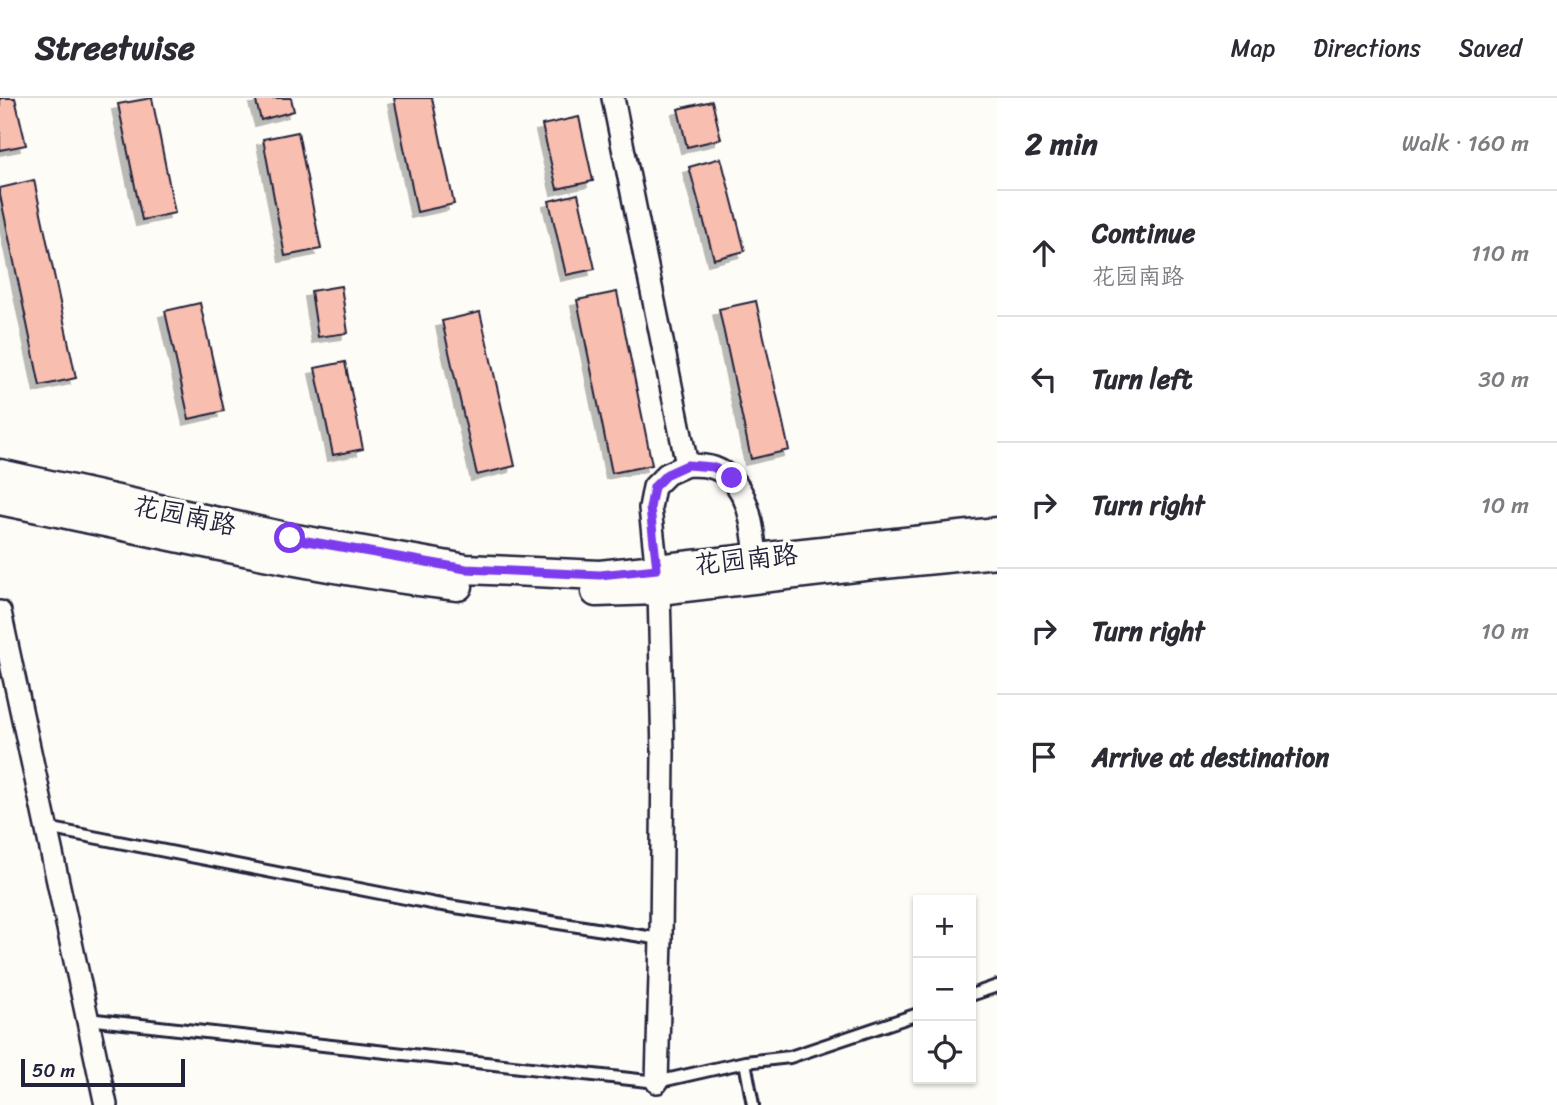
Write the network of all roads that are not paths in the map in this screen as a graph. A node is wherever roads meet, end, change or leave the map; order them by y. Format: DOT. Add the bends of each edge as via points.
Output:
graph roads {
  1 [pos="612,98"];
  2 [pos="687,465"];
  3 [pos="0,474"];
  4 [pos="0,500"];
  5 [pos="997,532"];
  6 [pos="997,553"];
  7 [pos="758,568"];
  8 [pos="658,580"];
  9 [pos="0,612"];
  10 [pos="47,828"];
  11 [pos="661,939"];
  12 [pos="997,986"];
  13 [pos="976,994"];
  14 [pos="913,1016"];
  15 [pos="88,1019"];
  16 [pos="745,1062"];
  17 [pos="657,1082"];
  18 [pos="106,1105"];
  19 [pos="753,1105"];
  1 -- 2 [label="street"];
  2 -- 7 [label="street" via="713,467 732,478 750,517"];
  2 -- 8 [label="street" via="667,474 654,487 650,508"];
  3 -- 8 [label="street, 花园南路" via="290,538 466,569"];
  4 -- 8 [label="street, 花园南路" via="392,578 459,586 603,592"];
  5 -- 7 [label="street, 花园南路"];
  6 -- 7 [label="street, 花园南路"];
  7 -- 8 [label="street, 花园南路"];
  8 -- 11 [label="street" via="663,754"];
  9 -- 10 [label="street"];
  10 -- 11 [label="lane" via="436,904"];
  10 -- 15 [label="street"];
  11 -- 17 [label="street"];
  12 -- 13 [label="lane"];
  14 -- 16 [label="lane" via="790,1058"];
  15 -- 17 [label="lane"];
  15 -- 18 [label="street"];
  16 -- 17 [label="lane"];
  16 -- 19 [label="lane"];
}
